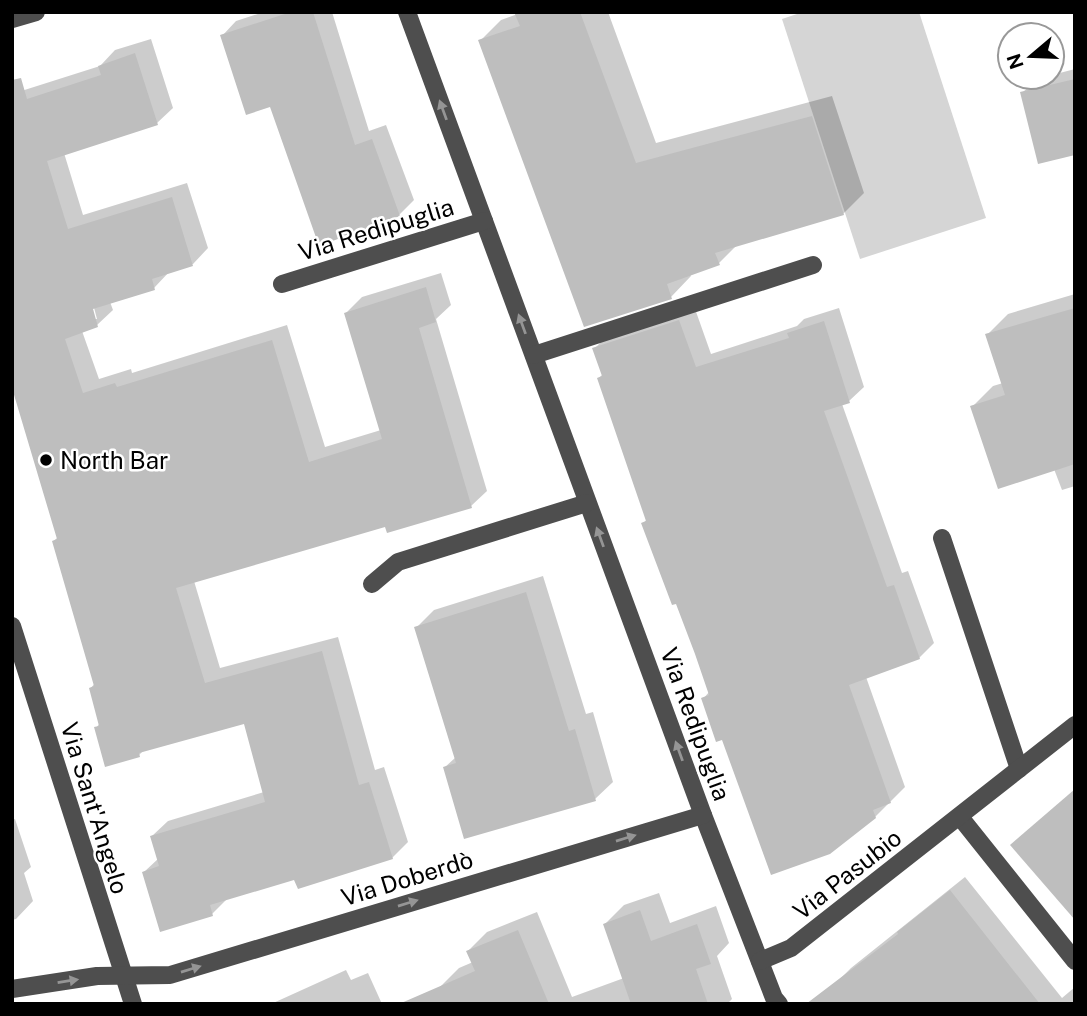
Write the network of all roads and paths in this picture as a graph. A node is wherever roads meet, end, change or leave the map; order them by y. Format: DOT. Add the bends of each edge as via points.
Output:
graph roads {
  1 [pos="36,12"];
  2 [pos="407,12"];
  3 [pos="12,19"];
  4 [pos="484,221"];
  5 [pos="813,265"];
  6 [pos="282,284"];
  7 [pos="534,355"];
  8 [pos="587,503"];
  9 [pos="942,538"];
  10 [pos="372,584"];
  11 [pos="12,626"];
  12 [pos="1075,725"];
  13 [pos="1019,769"];
  14 [pos="703,815"];
  15 [pos="960,817"];
  16 [pos="760,961"];
  17 [pos="1075,961"];
  18 [pos="123,976"];
  19 [pos="12,989"];
  20 [pos="133,1004"];
  21 [pos="779,1004"];
  1 -- 3 [label="street"];
  4 -- 2 [label="street, Via Redipuglia, one-way"];
  4 -- 6 [label="street, Via Redipuglia"];
  7 -- 4 [label="street, Via Redipuglia, one-way"];
  5 -- 7 [label="street"];
  7 -- 8 [label="street, Via Redipuglia"];
  8 -- 10 [label="street" via="398,562"];
  14 -- 8 [label="street, Via Redipuglia, one-way"];
  9 -- 13 [label="street"];
  11 -- 18 [label="street, Via Sant'Angelo"];
  12 -- 13 [label="street, Via Pasubio"];
  13 -- 15 [label="street, Via Pasubio"];
  14 -- 16 [label="street, Via Redipuglia"];
  18 -- 14 [label="street, Via Doberdò, one-way" via="170,975"];
  15 -- 16 [label="street, Via Pasubio" via="791,948"];
  15 -- 17 [label="street"];
  16 -- 21 [label="street, Via Redipuglia"];
  19 -- 18 [label="street, Via Doberdò, one-way"];
  18 -- 20 [label="street, Via Sant'Angelo"];
}
